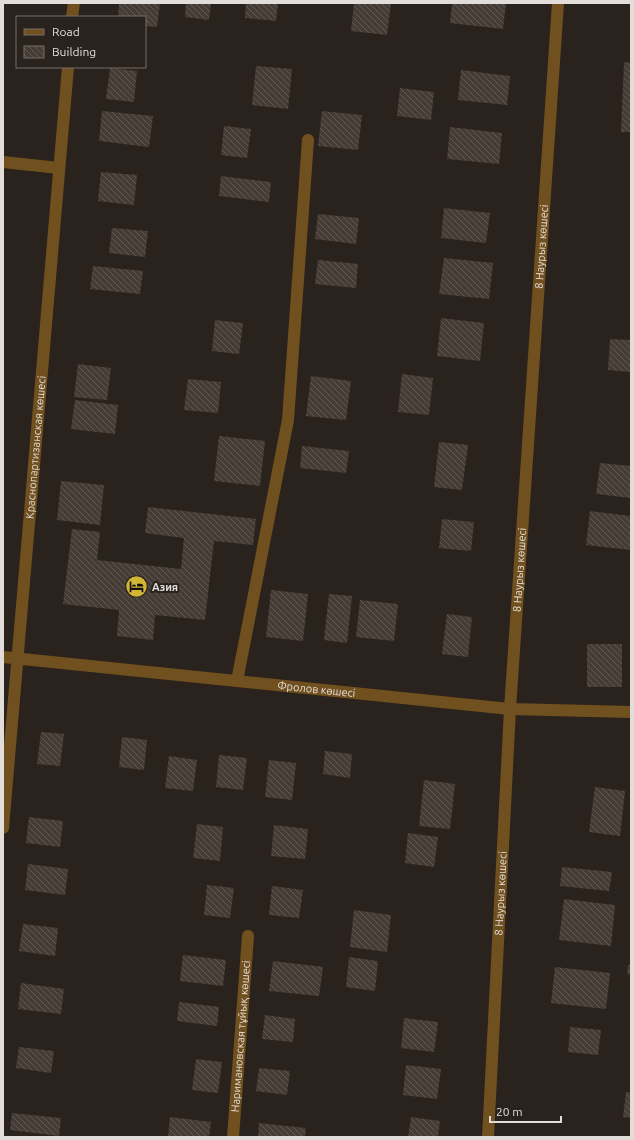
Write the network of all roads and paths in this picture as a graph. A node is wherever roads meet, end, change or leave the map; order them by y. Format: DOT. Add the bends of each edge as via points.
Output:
graph roads {
  1 [pos="74,3"];
  2 [pos="558,3"];
  3 [pos="72,16"];
  4 [pos="68,68"];
  5 [pos="308,140"];
  6 [pos="3,162"];
  7 [pos="59,168"];
  8 [pos="3,657"];
  9 [pos="18,658"];
  10 [pos="237,680"];
  11 [pos="510,709"];
  12 [pos="631,712"];
  13 [pos="3,828"];
  14 [pos="248,936"];
  15 [pos="233,1137"];
  16 [pos="488,1137"];
  1 -- 3 [label="street"];
  2 -- 11 [label="street, 8 Наурыз көшесі"];
  4 -- 7 [label="street, Краснопартизанская көшесі"];
  5 -- 10 [label="street" via="288,420"];
  6 -- 7 [label="street"];
  7 -- 9 [label="street, Краснопартизанская көшесі"];
  8 -- 9 [label="street, Фролов көшесі"];
  9 -- 10 [label="street, Фролов көшесі"];
  9 -- 13 [label="street, Краснопартизанская көшесі"];
  10 -- 11 [label="street, Фролов көшесі"];
  11 -- 12 [label="street, Фролов көшесі"];
  11 -- 16 [label="street, 8 Наурыз көшесі"];
  14 -- 15 [label="street, Наримановская тұйық көшесі"];
}
